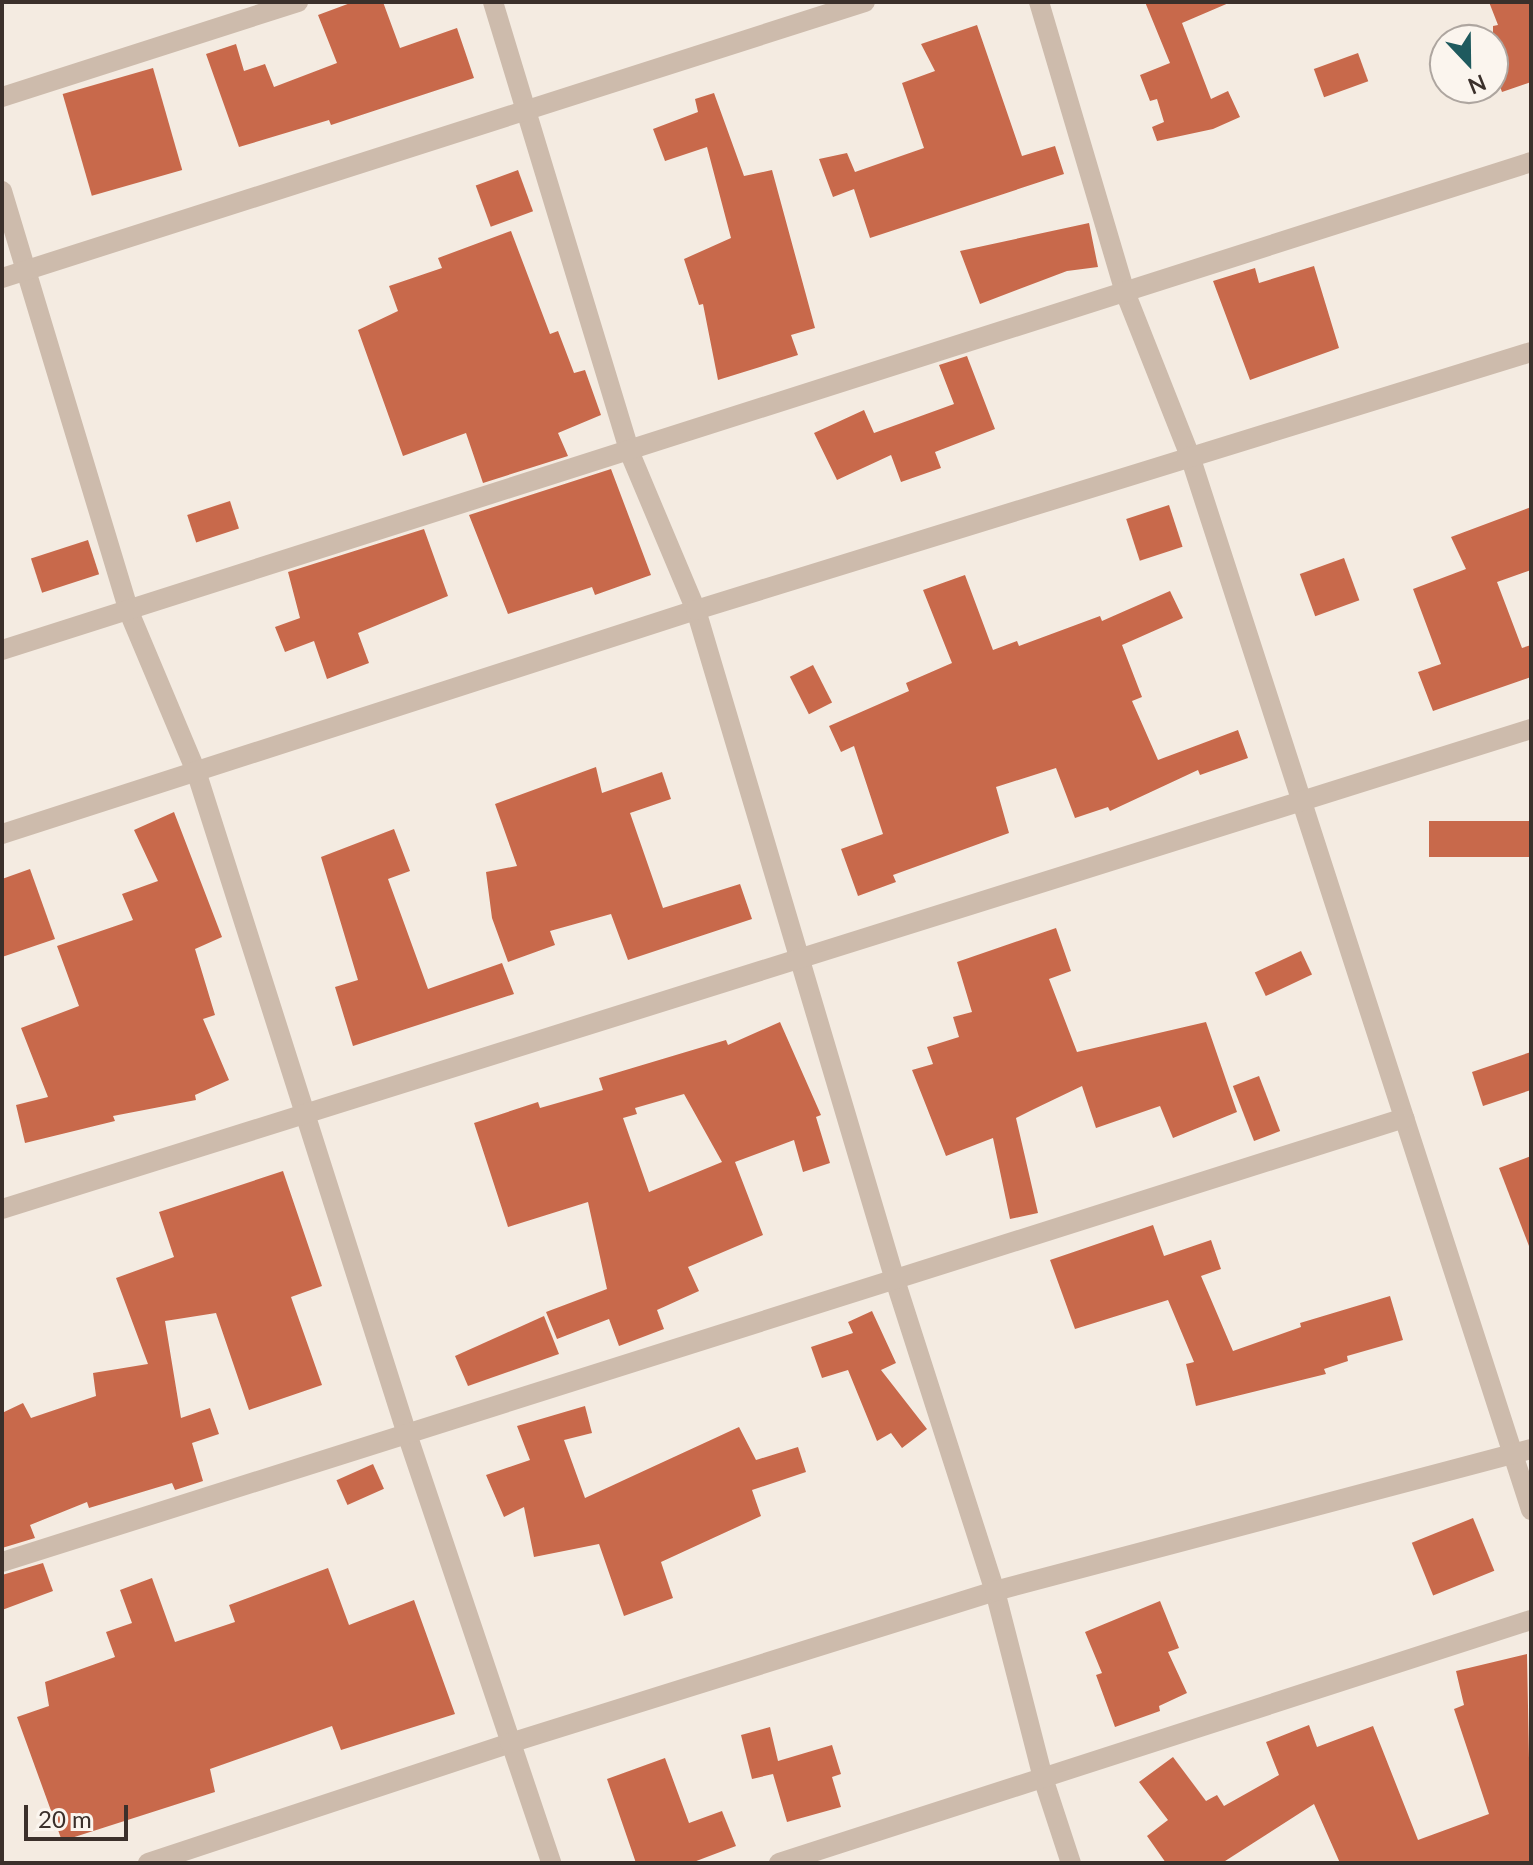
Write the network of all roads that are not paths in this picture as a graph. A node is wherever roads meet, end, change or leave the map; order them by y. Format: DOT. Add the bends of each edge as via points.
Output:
graph roads {
  1 [pos="298,2"];
  2 [pos="493,2"];
  3 [pos="865,2"];
  4 [pos="1039,2"];
  5 [pos="2,97"];
  6 [pos="529,109"];
  7 [pos="1531,162"];
  8 [pos="2,191"];
  9 [pos="28,270"];
  10 [pos="2,278"];
  11 [pos="1125,292"];
  12 [pos="1531,352"];
  13 [pos="629,451"];
  14 [pos="1190,456"];
  15 [pos="696,610"];
  16 [pos="129,612"];
  17 [pos="2,650"];
  18 [pos="1531,729"];
  19 [pos="196,771"];
  20 [pos="1303,805"];
  21 [pos="2,834"];
  22 [pos="798,957"];
  23 [pos="302,1111"];
  24 [pos="1404,1118"];
  25 [pos="2,1209"];
  26 [pos="895,1280"];
  27 [pos="407,1434"];
  28 [pos="1522,1452"];
  29 [pos="1531,1510"];
  30 [pos="2,1562"];
  31 [pos="995,1591"];
  32 [pos="1531,1620"];
  33 [pos="510,1743"];
  34 [pos="1043,1778"];
  35 [pos="148,1863"];
  36 [pos="551,1863"];
  37 [pos="779,1863"];
  38 [pos="1071,1863"];
  1 -- 5 [label="street"];
  2 -- 6 [label="street"];
  3 -- 6 [label="street"];
  4 -- 11 [label="street"];
  6 -- 9 [label="street"];
  6 -- 13 [label="street"];
  7 -- 11 [label="street"];
  8 -- 9 [label="street"];
  9 -- 10 [label="street"];
  9 -- 16 [label="street"];
  11 -- 13 [label="street"];
  11 -- 14 [label="street"];
  12 -- 14 [label="street"];
  13 -- 15 [label="street"];
  13 -- 16 [label="street"];
  14 -- 15 [label="street"];
  14 -- 20 [label="street"];
  15 -- 19 [label="street"];
  15 -- 22 [label="street"];
  16 -- 17 [label="street"];
  16 -- 19 [label="street"];
  18 -- 20 [label="street"];
  19 -- 21 [label="street"];
  19 -- 23 [label="street"];
  20 -- 22 [label="street"];
  20 -- 24 [label="street"];
  22 -- 23 [label="street"];
  22 -- 26 [label="street"];
  23 -- 25 [label="street"];
  23 -- 27 [label="street"];
  24 -- 26 [label="street"];
  24 -- 28 [label="street"];
  26 -- 27 [label="street"];
  26 -- 31 [label="street"];
  27 -- 30 [label="street"];
  27 -- 33 [label="street"];
  28 -- 29 [label="street"];
  28 -- 31 [label="street"];
  31 -- 33 [label="street"];
  31 -- 34 [label="street"];
  32 -- 34 [label="street"];
  33 -- 35 [label="street"];
  33 -- 36 [label="street"];
  34 -- 37 [label="street"];
  34 -- 38 [label="street"];
}
